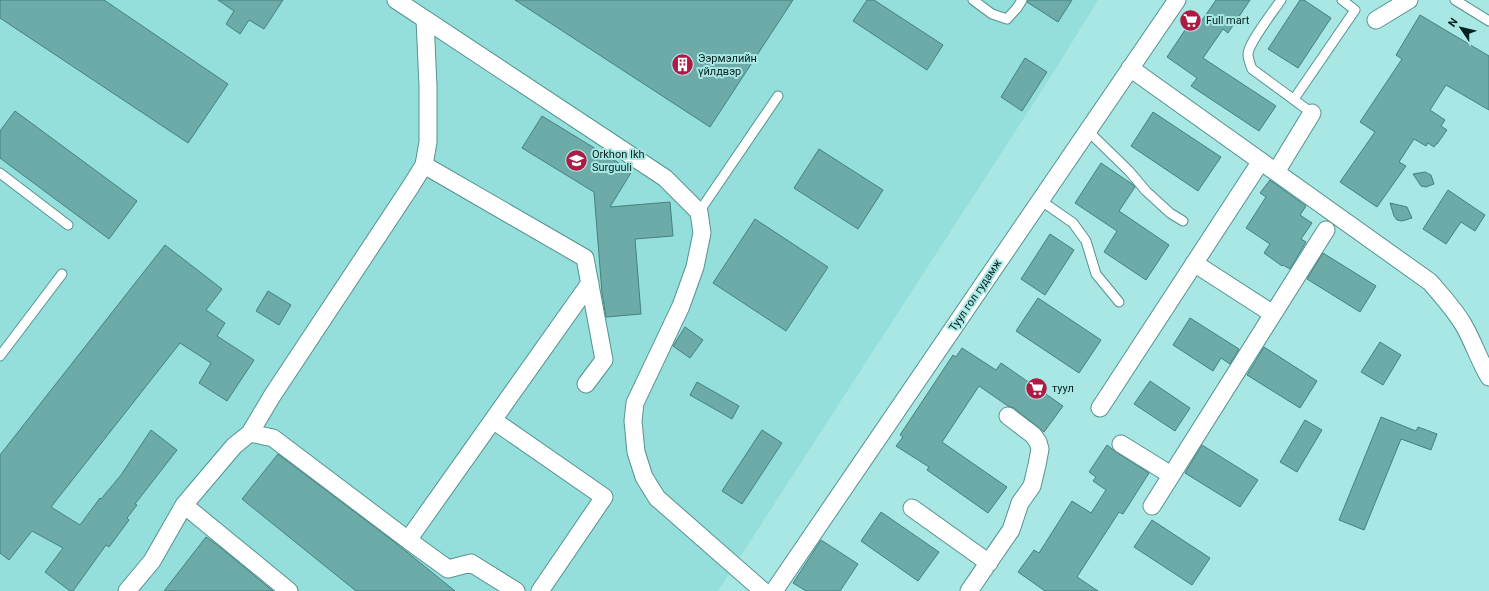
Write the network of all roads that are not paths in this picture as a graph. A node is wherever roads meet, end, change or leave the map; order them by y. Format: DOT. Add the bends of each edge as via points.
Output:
graph roads {
  1 [pos="396,0"];
  2 [pos="973,0"];
  3 [pos="1022,0"];
  4 [pos="1177,0"];
  5 [pos="1281,0"];
  6 [pos="1342,0"];
  7 [pos="1409,0"];
  8 [pos="1455,0"];
  9 [pos="425,19"];
  10 [pos="1376,20"];
  11 [pos="1489,21"];
  12 [pos="1130,68"];
  13 [pos="778,96"];
  14 [pos="1294,99"];
  15 [pos="1312,113"];
  16 [pos="1088,131"];
  17 [pos="1261,161"];
  18 [pos="424,165"];
  19 [pos="1276,172"];
  20 [pos="0,174"];
  21 [pos="1040,200"];
  22 [pos="698,212"];
  23 [pos="1183,221"];
  24 [pos="68,225"];
  25 [pos="1326,230"];
  26 [pos="1194,263"];
  27 [pos="62,274"];
  28 [pos="590,283"];
  29 [pos="1119,302"];
  30 [pos="1273,314"];
  31 [pos="0,356"];
  32 [pos="1489,377"];
  33 [pos="586,384"];
  34 [pos="1100,408"];
  35 [pos="1008,416"];
  36 [pos="493,420"];
  37 [pos="250,432"];
  38 [pos="1121,444"];
  39 [pos="1171,475"];
  40 [pos="184,504"];
  41 [pos="1152,506"];
  42 [pos="912,508"];
  43 [pos="408,540"];
  44 [pos="988,563"];
  45 [pos="127,591"];
  46 [pos="289,591"];
  47 [pos="516,591"];
  48 [pos="540,591"];
  49 [pos="763,591"];
  50 [pos="774,591"];
  51 [pos="969,591"];
  1 -- 9 [label="street"];
  2 -- 3 [label="lane" via="992,14 1007,19"];
  4 -- 12 [label="street, Туул гол гудамж"];
  5 -- 14 [label="lane" via="1252,43 1248,53 1249,61 1252,69"];
  6 -- 14 [label="lane" via="1355,10"];
  7 -- 10 [label="street"];
  8 -- 11 [label="lane"];
  9 -- 18 [label="street" via="428,142"];
  9 -- 22 [label="street" via="665,178"];
  12 -- 16 [label="street, Туул гол гудамж"];
  12 -- 17 [label="street"];
  13 -- 22 [label="lane"];
  14 -- 15 [label="lane"];
  15 -- 19 [label="street"];
  16 -- 21 [label="street, Туул гол гудамж"];
  16 -- 23 [label="lane" via="1129,170 1146,191"];
  17 -- 19 [label="street"];
  17 -- 26 [label="street"];
  18 -- 28 [label="street" via="585,258"];
  18 -- 37 [label="street"];
  19 -- 32 [label="street" via="1430,282 1450,304 1463,324"];
  20 -- 24 [label="lane"];
  21 -- 29 [label="lane" via="1073,223 1086,241 1096,274"];
  21 -- 50 [label="street, Туул гол гудамж"];
  22 -- 49 [label="street" via="702,233 695,267 681,306 635,403 633,421 636,452 644,477 657,498"];
  25 -- 30 [label="street"];
  26 -- 30 [label="street"];
  26 -- 34 [label="street"];
  27 -- 31 [label="lane"];
  28 -- 33 [label="street" via="604,360"];
  28 -- 36 [label="street"];
  30 -- 39 [label="street"];
  35 -- 44 [label="street" via="1034,435 1040,449 1032,486 1020,503 1011,530"];
  36 -- 43 [label="street"];
  36 -- 48 [label="street" via="604,497"];
  37 -- 40 [label="street" via="234,446"];
  37 -- 43 [label="street" via="274,438"];
  38 -- 39 [label="street"];
  39 -- 41 [label="street"];
  40 -- 45 [label="street" via="152,560"];
  40 -- 46 [label="street"];
  42 -- 44 [label="street"];
  43 -- 47 [label="street" via="448,568 471,563"];
  44 -- 51 [label="street"];
}
